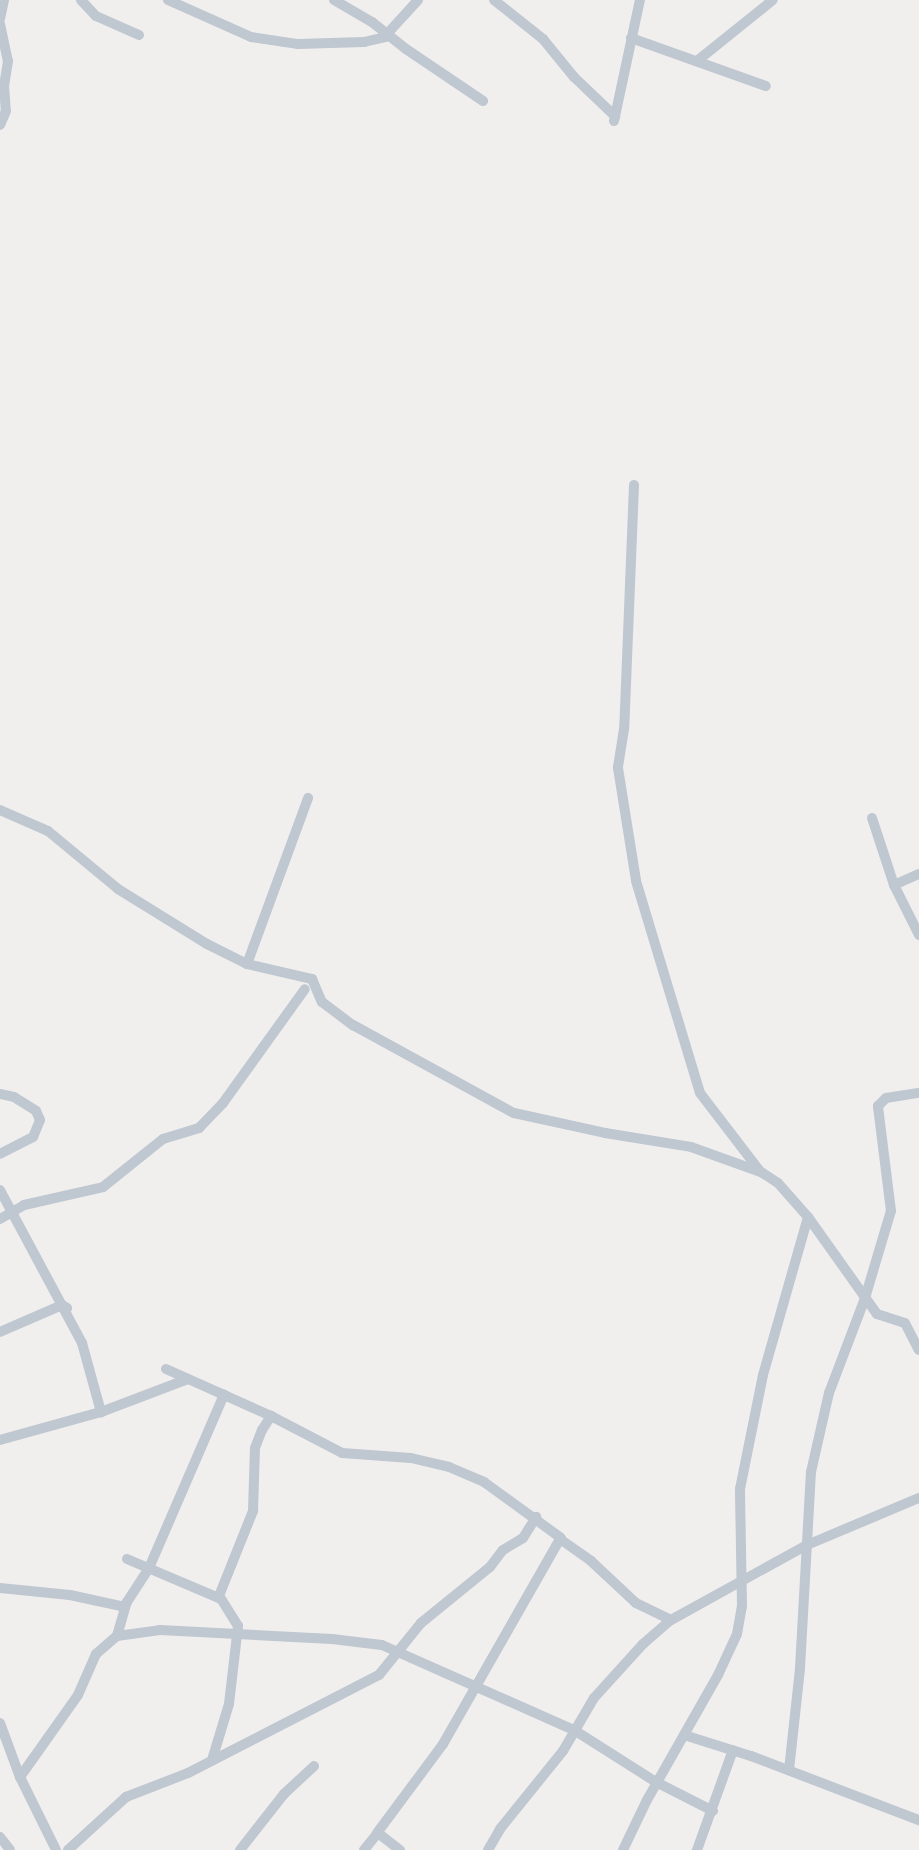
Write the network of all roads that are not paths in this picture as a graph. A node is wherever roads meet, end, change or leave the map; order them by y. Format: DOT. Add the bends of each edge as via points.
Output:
graph roads {
  1 [pos="4,0"];
  2 [pos="81,0"];
  3 [pos="168,0"];
  4 [pos="334,0"];
  5 [pos="418,0"];
  6 [pos="494,0"];
  7 [pos="640,0"];
  8 [pos="773,0"];
  9 [pos="0,19"];
  10 [pos="0,24"];
  11 [pos="139,35"];
  12 [pos="388,35"];
  13 [pos="631,38"];
  14 [pos="697,61"];
  15 [pos="766,86"];
  16 [pos="482,101"];
  17 [pos="0,125"];
  18 [pos="634,485"];
  19 [pos="308,798"];
  20 [pos="0,810"];
  21 [pos="872,818"];
  22 [pos="919,874"];
  23 [pos="894,885"];
  24 [pos="919,935"];
  25 [pos="247,964"];
  26 [pos="286,975"];
  27 [pos="305,989"];
  28 [pos="322,1002"];
  29 [pos="919,1093"];
  30 [pos="0,1094"];
  31 [pos="0,1154"];
  32 [pos="761,1172"];
  33 [pos="0,1190"];
  34 [pos="12,1212"];
  35 [pos="808,1217"];
  36 [pos="0,1219"];
  37 [pos="865,1298"];
  38 [pos="64,1306"];
  39 [pos="0,1332"];
  40 [pos="919,1350"];
  41 [pos="166,1369"];
  42 [pos="188,1379"];
  43 [pos="224,1395"];
  44 [pos="101,1412"];
  45 [pos="272,1416"];
  46 [pos="0,1440"];
  47 [pos="919,1498"];
  48 [pos="536,1516"];
  49 [pos="561,1538"];
  50 [pos="807,1545"];
  51 [pos="127,1559"];
  52 [pos="149,1568"];
  53 [pos="740,1580"];
  54 [pos="0,1588"];
  55 [pos="219,1598"];
  56 [pos="125,1607"];
  57 [pos="671,1620"];
  58 [pos="236,1635"];
  59 [pos="117,1636"];
  60 [pos="398,1653"];
  61 [pos="478,1687"];
  62 [pos="0,1723"];
  63 [pos="574,1730"];
  64 [pos="684,1735"];
  65 [pos="733,1750"];
  66 [pos="212,1760"];
  67 [pos="314,1766"];
  68 [pos="789,1770"];
  69 [pos="20,1777"];
  70 [pos="656,1782"];
  71 [pos="712,1812"];
  72 [pos="919,1820"];
  73 [pos="377,1833"];
  74 [pos="0,1837"];
  75 [pos="10,1850"];
  76 [pos="56,1850"];
  77 [pos="68,1850"];
  78 [pos="240,1850"];
  79 [pos="364,1850"];
  80 [pos="400,1850"];
  81 [pos="488,1850"];
  82 [pos="622,1850"];
  83 [pos="698,1850"];
  1 -- 9 [label="street"];
  2 -- 11 [label="street" via="96,16"];
  3 -- 12 [label="street" via="252,36 298,44 364,42"];
  4 -- 12 [label="street"];
  5 -- 12 [label="street"];
  6 -- 13 [label="street" via="543,39 615,119"];
  7 -- 13 [label="street"];
  8 -- 14 [label="street"];
  10 -- 17 [label="street" via="8,61 4,86 6,111"];
  12 -- 16 [label="street"];
  13 -- 14 [label="street"];
  14 -- 15 [label="street"];
  18 -- 32 [label="street" via="624,730 618,768 636,881 700,1093"];
  19 -- 25 [label="street"];
  20 -- 25 [label="street" via="48,831 118,889"];
  21 -- 23 [label="street"];
  22 -- 23 [label="street"];
  23 -- 24 [label="street"];
  25 -- 26 [label="street"];
  26 -- 27 [label="street"];
  26 -- 28 [label="street" via="312,979"];
  27 -- 28 [label="street"];
  27 -- 34 [label="street" via="224,1103 200,1128 163,1139 103,1187 41,1201"];
  28 -- 32 [label="street" via="386,1044 521,1116 691,1147"];
  29 -- 37 [label="street" via="886,1098 878,1106 891,1211"];
  30 -- 31 [label="street" via="14,1097 36,1111 40,1120 38,1132 33,1137"];
  32 -- 35 [label="street" via="778,1183"];
  33 -- 34 [label="street"];
  34 -- 36 [label="street"];
  34 -- 38 [label="street"];
  35 -- 37 [label="street"];
  35 -- 53 [label="street" via="763,1375 740,1489"];
  37 -- 40 [label="street" via="881,1317 905,1323"];
  37 -- 50 [label="street" via="827,1402 810,1472"];
  38 -- 39 [label="street"];
  38 -- 44 [label="street" via="82,1343"];
  41 -- 42 [label="street"];
  42 -- 43 [label="street"];
  42 -- 44 [label="street"];
  43 -- 45 [label="street"];
  43 -- 52 [label="street"];
  44 -- 46 [label="street"];
  45 -- 48 [label="street" via="342,1453 411,1458 449,1467 490,1485"];
  45 -- 55 [label="street" via="255,1448 253,1511"];
  47 -- 50 [label="street"];
  48 -- 49 [label="street"];
  48 -- 60 [label="street" via="523,1538 503,1550 490,1567 421,1623"];
  49 -- 57 [label="street" via="636,1603"];
  49 -- 61 [label="street"];
  50 -- 53 [label="street"];
  50 -- 68 [label="street" via="800,1668"];
  51 -- 52 [label="street"];
  52 -- 55 [label="street"];
  52 -- 56 [label="street"];
  53 -- 57 [label="street"];
  53 -- 64 [label="street" via="742,1607 738,1634"];
  54 -- 56 [label="street" via="70,1595"];
  55 -- 58 [label="street" via="237,1622"];
  56 -- 59 [label="street"];
  57 -- 63 [label="street" via="643,1644 594,1698"];
  58 -- 59 [label="street" via="160,1630"];
  58 -- 60 [label="street" via="374,1643"];
  58 -- 66 [label="street" via="229,1704"];
  59 -- 69 [label="street" via="96,1654 80,1691"];
  60 -- 61 [label="street"];
  60 -- 66 [label="street" via="379,1675 366,1683"];
  61 -- 63 [label="street"];
  61 -- 73 [label="street" via="413,1789"];
  62 -- 69 [label="street"];
  63 -- 70 [label="street"];
  63 -- 81 [label="street" via="563,1751 500,1829"];
  64 -- 65 [label="street"];
  64 -- 70 [label="street"];
  65 -- 68 [label="street"];
  65 -- 71 [label="street"];
  66 -- 77 [label="street" via="126,1797"];
  67 -- 78 [label="street" via="284,1794"];
  68 -- 72 [label="street"];
  69 -- 76 [label="street"];
  70 -- 71 [label="street"];
  70 -- 82 [label="street"];
  71 -- 83 [label="street"];
  73 -- 79 [label="street"];
  73 -- 80 [label="street"];
  74 -- 75 [label="street"];
}
